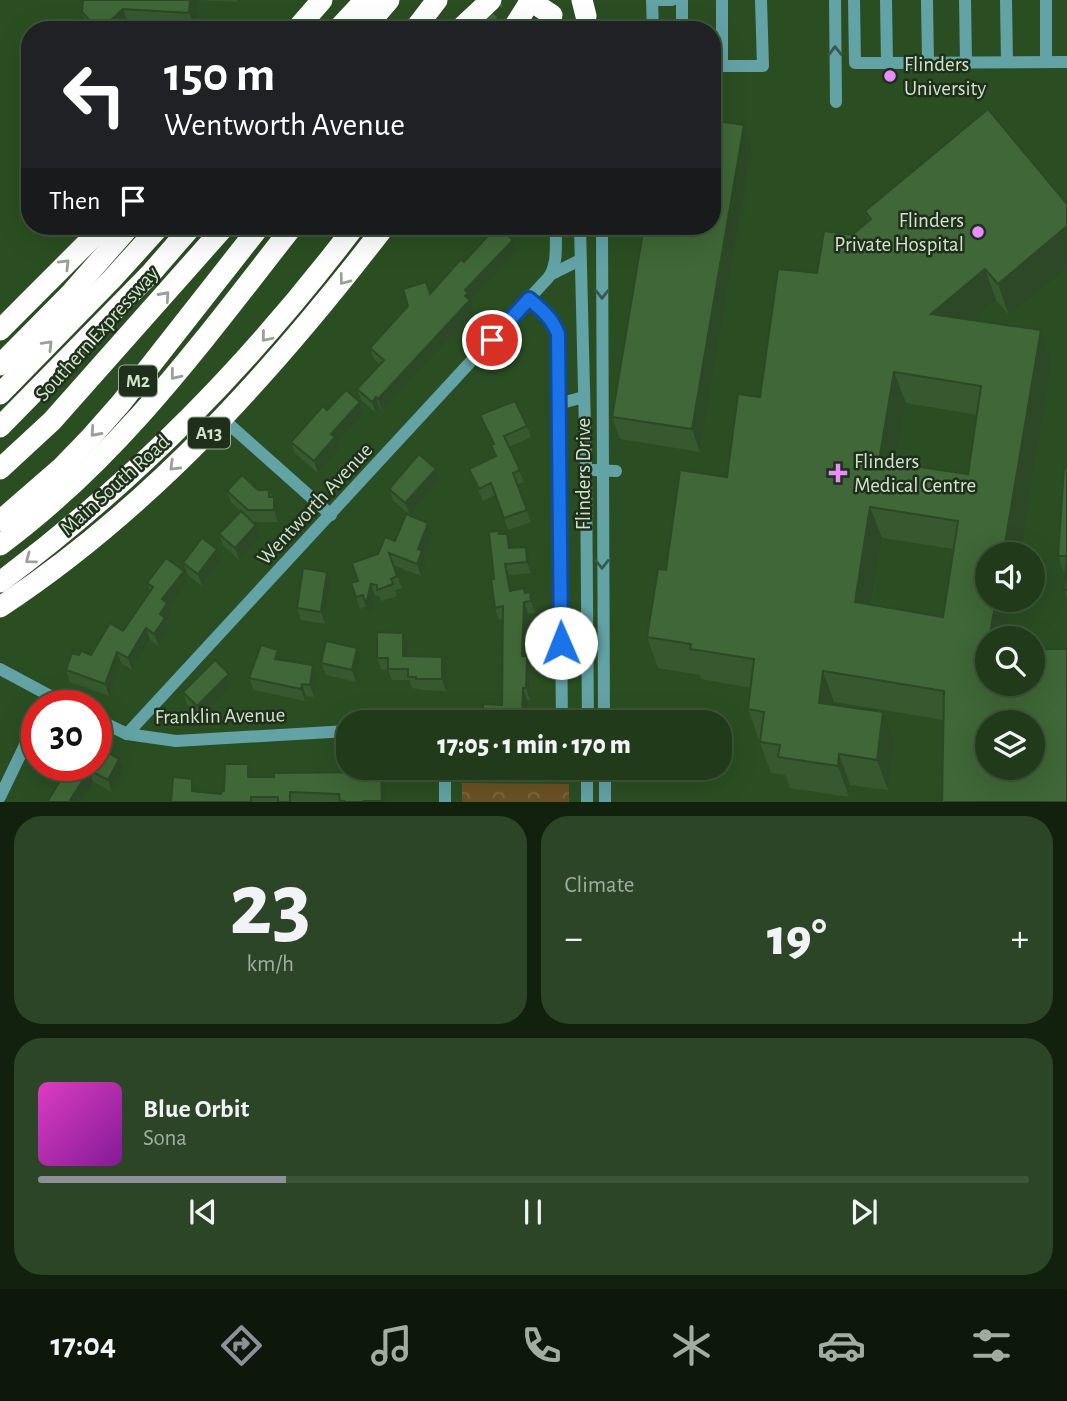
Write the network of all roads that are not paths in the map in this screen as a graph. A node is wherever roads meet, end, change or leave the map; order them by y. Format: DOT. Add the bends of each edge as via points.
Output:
graph roads {
  1 [pos="322,0"];
  2 [pos="365,0"];
  3 [pos="389,0"];
  4 [pos="401,0"];
  5 [pos="437,0"];
  6 [pos="530,0"];
  7 [pos="672,0"];
  8 [pos="682,0"];
  9 [pos="722,0"];
  10 [pos="761,0"];
  11 [pos="835,0"];
  12 [pos="854,0"];
  13 [pos="886,0"];
  14 [pos="927,0"];
  15 [pos="965,0"];
  16 [pos="1006,0"];
  17 [pos="1046,0"];
  18 [pos="490,2"];
  19 [pos="551,14"];
  20 [pos="304,21"];
  21 [pos="346,21"];
  22 [pos="371,21"];
  23 [pos="387,21"];
  24 [pos="421,21"];
  25 [pos="469,21"];
  26 [pos="517,21"];
  27 [pos="653,21"];
  28 [pos="682,21"];
  29 [pos="720,21"];
  30 [pos="887,62"];
  31 [pos="928,62"];
  32 [pos="967,62"];
  33 [pos="1007,62"];
  34 [pos="1046,62"];
  35 [pos="1067,62"];
  36 [pos="721,66"];
  37 [pos="836,102"];
  38 [pos="95,235"];
  39 [pos="122,235"];
  40 [pos="152,235"];
  41 [pos="184,235"];
  42 [pos="217,235"];
  43 [pos="253,235"];
  44 [pos="286,235"];
  45 [pos="348,235"];
  46 [pos="378,235"];
  47 [pos="556,235"];
  48 [pos="580,235"];
  49 [pos="602,235"];
  50 [pos="580,260"];
  51 [pos="552,274"];
  52 [pos="529,299"];
  53 [pos="0,330"];
  54 [pos="0,365"];
  55 [pos="0,394"];
  56 [pos="584,397"];
  57 [pos="558,404"];
  58 [pos="223,419"];
  59 [pos="4,423"];
  60 [pos="0,469"];
  61 [pos="586,470"];
  62 [pos="602,471"];
  63 [pos="616,471"];
  64 [pos="331,515"];
  65 [pos="0,521"];
  66 [pos="0,545"];
  67 [pos="0,582"];
  68 [pos="0,607"];
  69 [pos="0,668"];
  70 [pos="31,690"];
  71 [pos="604,698"];
  72 [pos="587,699"];
  73 [pos="562,710"];
  74 [pos="587,710"];
  75 [pos="604,710"];
  76 [pos="112,727"];
  77 [pos="336,732"];
  78 [pos="127,734"];
  79 [pos="21,753"];
  80 [pos="445,780"];
  81 [pos="587,780"];
  82 [pos="605,780"];
  83 [pos="0,797"];
  84 [pos="445,802"];
  85 [pos="587,802"];
  86 [pos="606,802"];
  1 -- 20 [label="highway"];
  2 -- 21 [label="highway"];
  3 -- 22 [label="highway"];
  4 -- 23 [label="highway"];
  5 -- 24 [label="highway"];
  6 -- 19 [label="highway"];
  6 -- 26 [label="highway"];
  7 -- 27 [label="street" via="652,0"];
  8 -- 28 [label="street"];
  9 -- 29 [label="street"];
  10 -- 36 [label="street" via="763,66"];
  37 -- 11 [label="street, one-way"];
  12 -- 30 [label="street" via="855,63"];
  13 -- 30 [label="street"];
  14 -- 31 [label="street"];
  15 -- 32 [label="street"];
  16 -- 33 [label="street"];
  17 -- 34 [label="street"];
  18 -- 25 [label="highway"];
  30 -- 31 [label="street"];
  31 -- 32 [label="street"];
  32 -- 33 [label="street"];
  33 -- 34 [label="street"];
  34 -- 35 [label="street"];
  53 -- 38 [label="highway, one-way"];
  39 -- 54 [label="highway"];
  55 -- 40 [label="highway, one-way"];
  41 -- 59 [label="highway"];
  60 -- 42 [label="highway, Southern Expressway / M2, one-way" via="52,421"];
  43 -- 65 [label="highway, M2, one-way" via="91,437"];
  44 -- 66 [label="highway, one-way" via="145,413 61,497"];
  45 -- 67 [label="highway, one-way" via="254,351 174,435 110,494"];
  46 -- 58 [label="highway, Main South Road / A13, one-way" via="325,304"];
  47 -- 51 [label="street"];
  48 -- 50 [label="street, Flinders Drive"];
  49 -- 62 [label="street, Flinders Drive, one-way"];
  50 -- 51 [label="street"];
  50 -- 56 [label="street, Flinders Drive"];
  51 -- 52 [label="street, Wentworth Avenue"];
  52 -- 57 [label="street" via="546,313 558,334"];
  52 -- 64 [label="street, Wentworth Avenue"];
  56 -- 57 [label="street"];
  56 -- 61 [label="street, Flinders Drive"];
  57 -- 73 [label="street"];
  58 -- 64 [label="street"];
  58 -- 68 [label="highway, Main South Road / A13, one-way" via="89,542"];
  61 -- 62 [label="street"];
  61 -- 72 [label="street, Flinders Drive"];
  62 -- 63 [label="street"];
  62 -- 71 [label="street, Flinders Drive, one-way"];
  64 -- 78 [label="street, Wentworth Avenue"];
  69 -- 70 [label="street"];
  71 -- 72 [label="street"];
  71 -- 75 [label="street, Flinders Drive"];
  72 -- 74 [label="street, Flinders Drive"];
  76 -- 78 [label="street, Franklin Avenue"];
  77 -- 78 [label="street, Franklin Avenue" via="176,741"];
  79 -- 83 [label="street"];
  80 -- 84 [label="street"];
  81 -- 85 [label="street"];
  82 -- 86 [label="street"];
}
